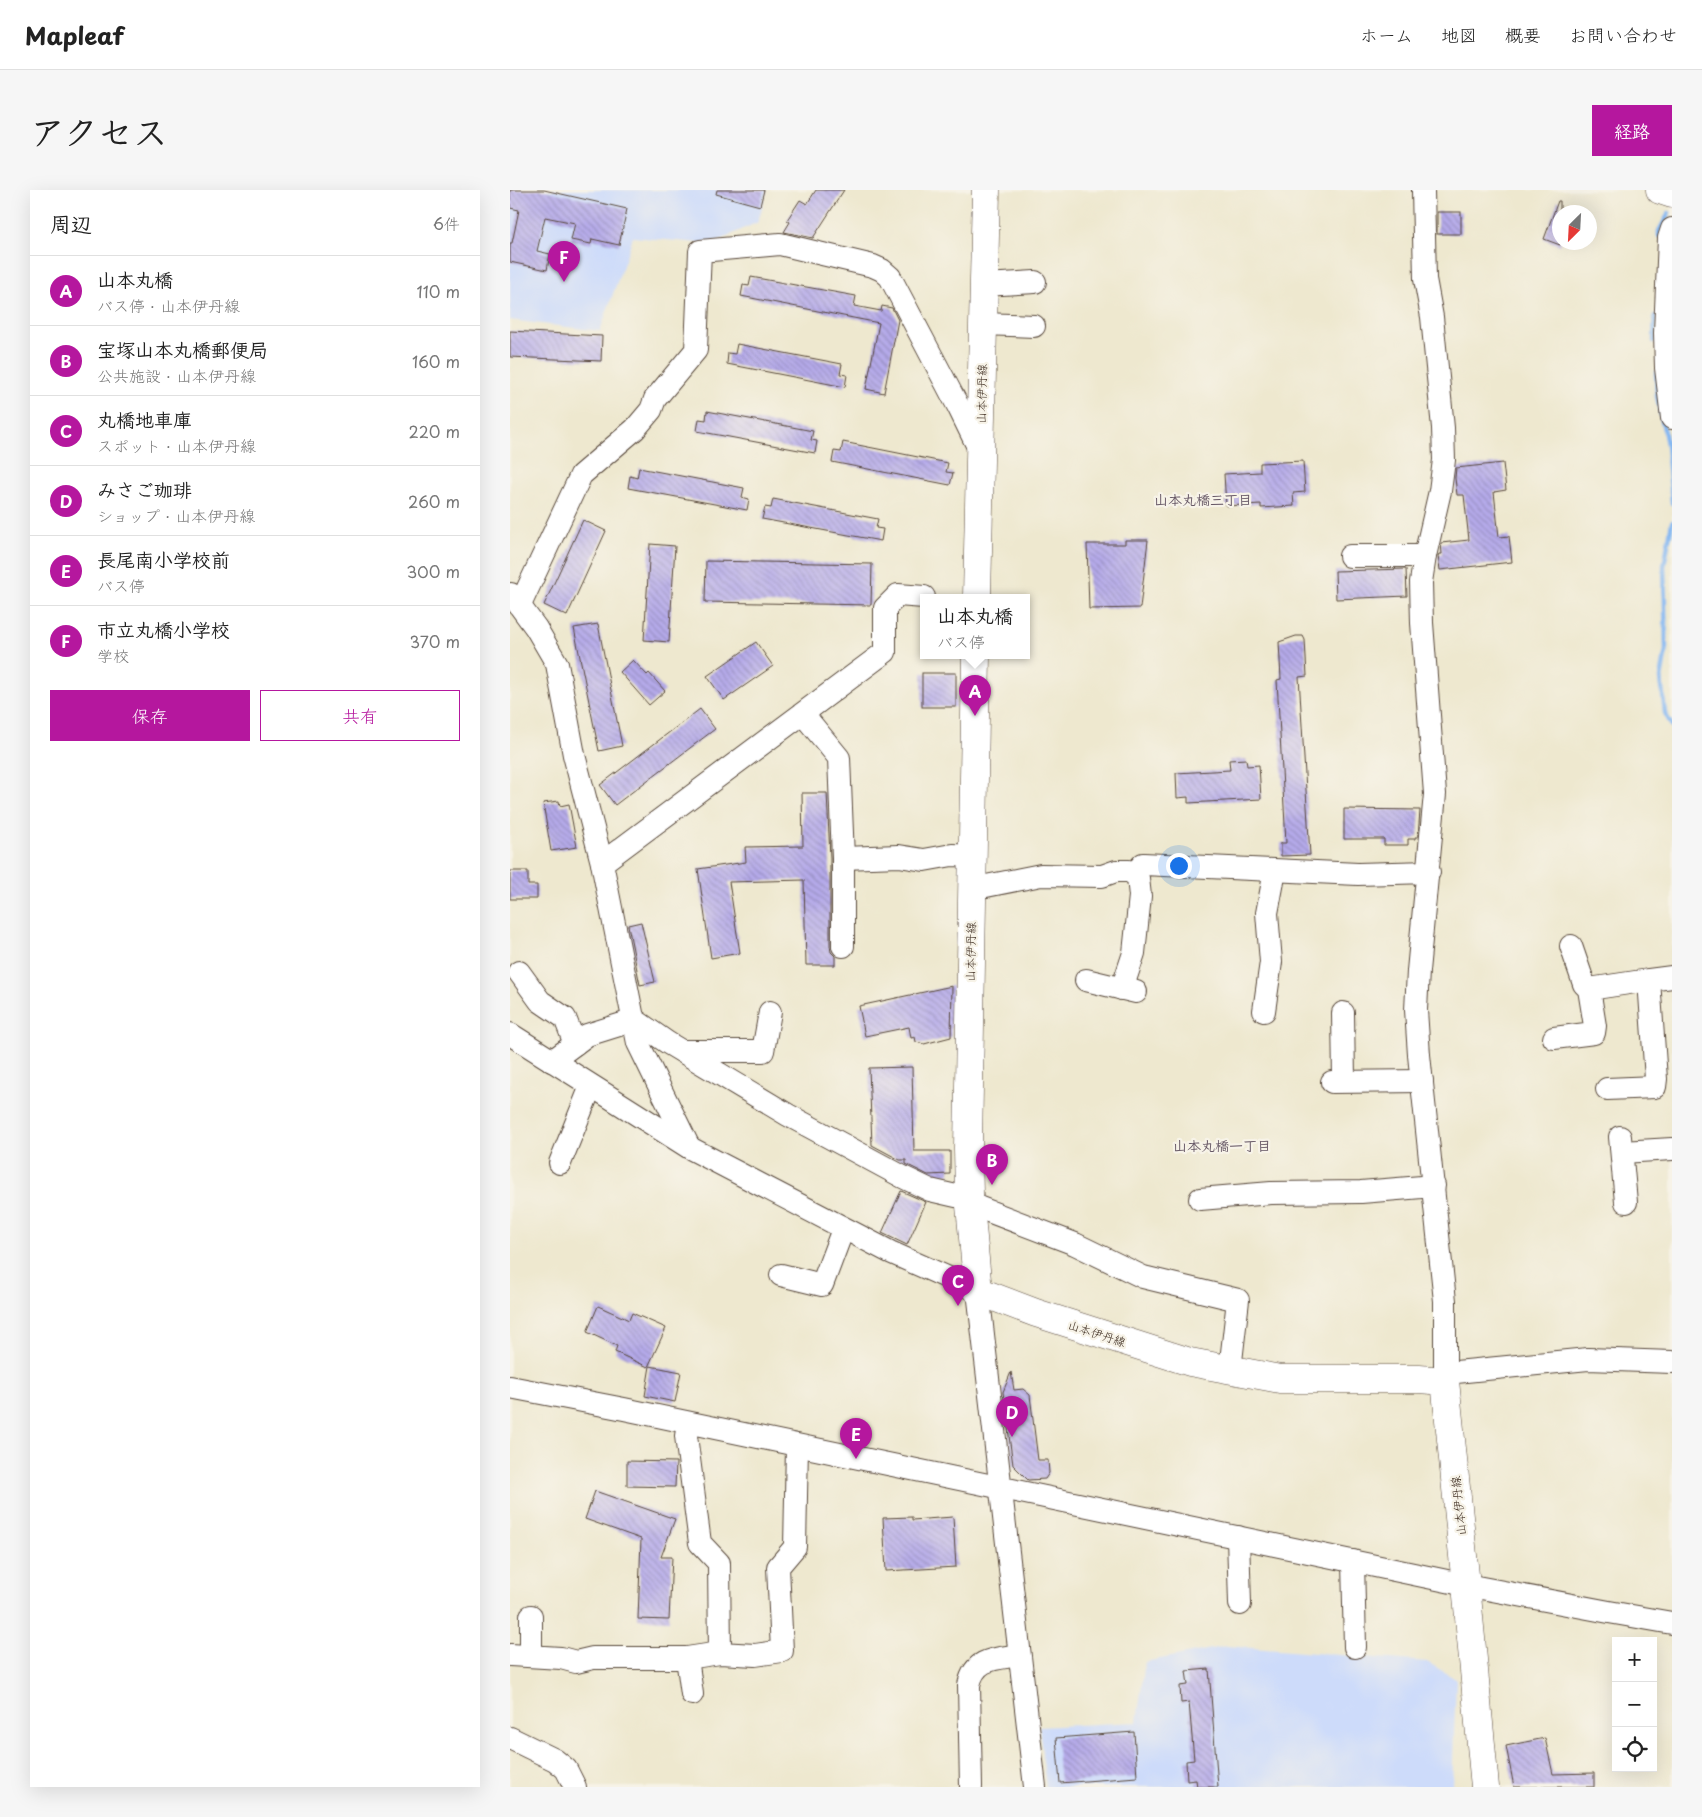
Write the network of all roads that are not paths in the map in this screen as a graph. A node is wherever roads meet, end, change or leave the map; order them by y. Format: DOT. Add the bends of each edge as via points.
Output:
graph roads {
  1 [pos="986,190"];
  2 [pos="1423,190"];
  3 [pos="1660,190"];
  4 [pos="1672,194"];
  5 [pos="1672,229"];
  6 [pos="1034,282"];
  7 [pos="984,285"];
  8 [pos="983,324"];
  9 [pos="1034,326"];
  10 [pos="1669,368"];
  11 [pos="1672,418"];
  12 [pos="980,452"];
  13 [pos="1350,556"];
  14 [pos="1425,556"];
  15 [pos="977,594"];
  16 [pos="920,597"];
  17 [pos="515,599"];
  18 [pos="976,659"];
  19 [pos="803,714"];
  20 [pos="972,856"];
  21 [pos="843,858"];
  22 [pos="602,863"];
  23 [pos="1275,871"];
  24 [pos="1429,872"];
  25 [pos="1134,874"];
  26 [pos="971,889"];
  27 [pos="843,946"];
  28 [pos="1571,946"];
  29 [pos="519,972"];
  30 [pos="1672,977"];
  31 [pos="1086,980"];
  32 [pos="1649,980"];
  33 [pos="1589,989"];
  34 [pos="1264,1011"];
  35 [pos="770,1012"];
  36 [pos="635,1020"];
  37 [pos="1347,1021"];
  38 [pos="1554,1036"];
  39 [pos="512,1038"];
  40 [pos="575,1044"];
  41 [pos="682,1051"];
  42 [pos="552,1061"];
  43 [pos="1422,1081"];
  44 [pos="591,1086"];
  45 [pos="1607,1089"];
  46 [pos="690,1148"];
  47 [pos="1672,1149"];
  48 [pos="560,1163"];
  49 [pos="1434,1186"];
  50 [pos="1200,1199"];
  51 [pos="970,1200"];
  52 [pos="1626,1202"];
  53 [pos="843,1228"];
  54 [pos="781,1275"];
  55 [pos="978,1291"];
  56 [pos="1672,1362"];
  57 [pos="1230,1370"];
  58 [pos="1445,1377"];
  59 [pos="510,1387"];
  60 [pos="688,1424"];
  61 [pos="797,1446"];
  62 [pos="1001,1488"];
  63 [pos="1238,1537"];
  64 [pos="1353,1561"];
  65 [pos="1466,1585"];
  66 [pos="1240,1604"];
  67 [pos="531,1616"];
  68 [pos="1672,1623"];
  69 [pos="1355,1647"];
  70 [pos="720,1653"];
  71 [pos="1019,1655"];
  72 [pos="520,1656"];
  73 [pos="687,1658"];
  74 [pos="692,1694"];
  75 [pos="510,1738"];
  76 [pos="575,1787"];
  77 [pos="971,1787"];
  78 [pos="1035,1787"];
  79 [pos="1485,1787"];
  1 -- 7 [label="main road, 山本伊丹線"];
  2 -- 14 [label="street" via="1425,279 1433,325 1444,460"];
  3 -- 4 [label="main road"];
  5 -- 10 [label="street" via="1665,333"];
  6 -- 7 [label="street"];
  7 -- 8 [label="main road, 山本伊丹線"];
  8 -- 9 [label="street"];
  8 -- 12 [label="main road, 山本伊丹線"];
  10 -- 11 [label="street"];
  12 -- 15 [label="main road, 山本伊丹線"];
  12 -- 17 [label="street" via="890,277 882,270 780,244 700,251 696,350 634,429 581,475"];
  13 -- 14 [label="street"];
  14 -- 24 [label="street" via="1421,582 1422,623 1435,781"];
  16 -- 19 [label="street" via="898,594 885,608 885,652"];
  17 -- 22 [label="street" via="557,664 574,755"];
  18 -- 20 [label="main road, 山本伊丹線"];
  19 -- 21 [label="street" via="839,758"];
  19 -- 22 [label="street"];
  20 -- 21 [label="street" via="952,855 924,860 899,856"];
  20 -- 26 [label="main road, 山本伊丹線"];
  21 -- 27 [label="street"];
  22 -- 36 [label="street"];
  23 -- 24 [label="street"];
  23 -- 25 [label="street" via="1143,864"];
  23 -- 34 [label="street" via="1267,913 1271,962"];
  24 -- 43 [label="street" via="1417,990"];
  25 -- 26 [label="street" via="1116,871 1102,876 1040,874"];
  25 -- 31 [label="street" via="1138,878 1140,896 1130,991"];
  26 -- 51 [label="main road, 山本伊丹線"];
  28 -- 33 [label="street" via="1584,984"];
  29 -- 40 [label="street" via="540,1001 565,1018"];
  30 -- 32 [label="street"];
  32 -- 33 [label="street"];
  32 -- 45 [label="street" via="1655,1094"];
  33 -- 38 [label="street" via="1594,1033"];
  35 -- 41 [label="street" via="763,1050"];
  36 -- 40 [label="street" via="587,1035"];
  36 -- 41 [label="street"];
  36 -- 46 [label="street" via="638,1043"];
  37 -- 43 [label="street" via="1338,1082"];
  39 -- 42 [label="street"];
  40 -- 42 [label="street"];
  41 -- 51 [label="street" via="788,1115 903,1177 930,1190"];
  42 -- 44 [label="street"];
  43 -- 49 [label="street"];
  44 -- 46 [label="street"];
  44 -- 48 [label="street"];
  46 -- 53 [label="street"];
  47 -- 52 [label="street" via="1621,1145"];
  49 -- 50 [label="street"];
  49 -- 58 [label="street" via="1445,1301"];
  51 -- 55 [label="main road, 山本伊丹線"];
  51 -- 57 [label="street" via="1143,1276 1238,1300"];
  53 -- 54 [label="street" via="822,1285"];
  53 -- 55 [label="street" via="914,1264"];
  55 -- 57 [label="main road, 山本伊丹線" via="1155,1352"];
  55 -- 62 [label="street"];
  56 -- 58 [label="street" via="1588,1359"];
  57 -- 58 [label="main road, 山本伊丹線" via="1280,1379"];
  58 -- 65 [label="main road, 山本伊丹線"];
  59 -- 60 [label="street"];
  60 -- 61 [label="street"];
  60 -- 70 [label="street" via="686,1436 700,1544 719,1563"];
  61 -- 62 [label="street"];
  61 -- 70 [label="street" via="795,1547 778,1566 782,1650 756,1655"];
  62 -- 63 [label="street"];
  62 -- 71 [label="street"];
  63 -- 64 [label="street"];
  63 -- 66 [label="street"];
  64 -- 65 [label="street"];
  64 -- 69 [label="street"];
  65 -- 68 [label="street"];
  65 -- 79 [label="main road, 山本伊丹線"];
  67 -- 72 [label="street"];
  70 -- 73 [label="street"];
  71 -- 77 [label="street" via="981,1663 971,1674"];
  71 -- 78 [label="street"];
  72 -- 73 [label="street" via="576,1662 593,1658"];
  73 -- 74 [label="street"];
  75 -- 76 [label="street" via="566,1768"];
}
